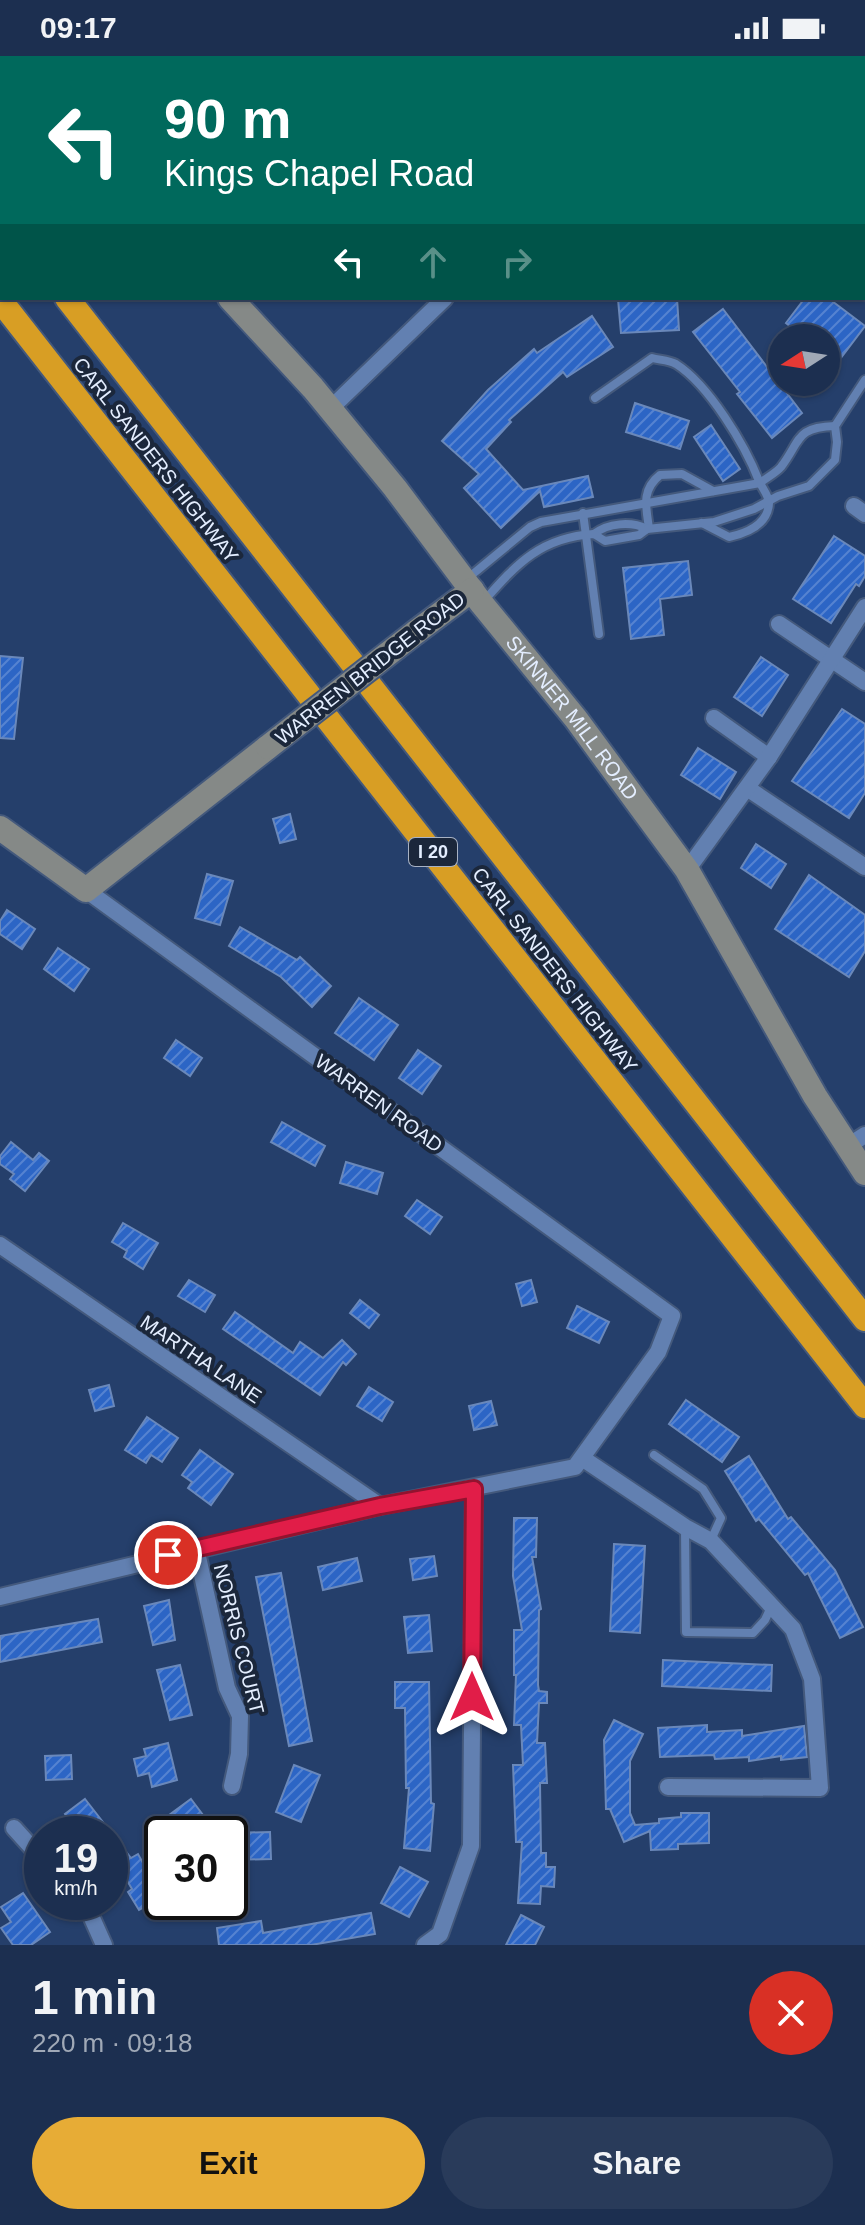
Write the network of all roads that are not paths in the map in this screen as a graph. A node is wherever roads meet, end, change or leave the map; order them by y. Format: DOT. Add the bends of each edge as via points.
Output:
graph roads {
  1 [pos="0,300"];
  2 [pos="69,300"];
  3 [pos="232,300"];
  4 [pos="443,300"];
  5 [pos="865,380"];
  6 [pos="595,398"];
  7 [pos="330,409"];
  8 [pos="835,426"];
  9 [pos="760,483"];
  10 [pos="714,491"];
  11 [pos="769,501"];
  12 [pos="645,502"];
  13 [pos="583,513"];
  14 [pos="702,523"];
  15 [pos="648,528"];
  16 [pos="590,534"];
  17 [pos="473,591"];
  18 [pos="865,607"];
  19 [pos="779,624"];
  20 [pos="599,634"];
  21 [pos="832,662"];
  22 [pos="865,682"];
  23 [pos="714,718"];
  24 [pos="769,757"];
  25 [pos="747,788"];
  26 [pos="0,828"];
  27 [pos="865,867"];
  28 [pos="687,870"];
  29 [pos="86,890"];
  30 [pos="856,1140"];
  31 [pos="865,1173"];
  32 [pos="0,1245"];
  33 [pos="865,1319"];
  34 [pos="865,1406"];
  35 [pos="654,1455"];
  36 [pos="582,1458"];
  37 [pos="474,1489"];
  38 [pos="380,1506"];
  39 [pos="685,1527"];
  40 [pos="711,1541"];
  41 [pos="196,1548"];
  42 [pos="0,1597"];
  43 [pos="771,1607"];
  44 [pos="232,1786"];
  45 [pos="668,1787"];
  46 [pos="14,1828"];
  47 [pos="24,1839"];
  48 [pos="93,1920"];
  49 [pos="104,1945"];
  50 [pos="425,1945"];
  1 -- 34 [label="highway, CARL SANDERS HIGHWAY / I 20"];
  2 -- 33 [label="highway, CARL SANDERS HIGHWAY / I 20"];
  3 -- 7 [label="street, SKINNER MILL ROAD"];
  4 -- 7 [label="street"];
  5 -- 8 [label="lane"];
  6 -- 9 [label="lane" via="652,358 674,363 701,387 732,429"];
  7 -- 17 [label="street, SKINNER MILL ROAD"];
  8 -- 9 [label="lane" via="816,426 803,434 781,468"];
  8 -- 11 [label="lane" via="835,460 809,486"];
  9 -- 10 [label="lane"];
  9 -- 11 [label="lane"];
  10 -- 12 [label="lane"];
  10 -- 12 [label="lane" via="669,473 651,482"];
  11 -- 14 [label="lane"];
  11 -- 14 [label="lane" via="758,526 744,534 729,537"];
  12 -- 13 [label="lane"];
  12 -- 15 [label="lane"];
  13 -- 16 [label="lane"];
  13 -- 17 [label="lane" via="530,527"];
  14 -- 15 [label="lane"];
  15 -- 16 [label="lane" via="639,535 605,541"];
  16 -- 17 [label="lane" via="543,546"];
  16 -- 20 [label="lane"];
  17 -- 28 [label="street, SKINNER MILL ROAD"];
  17 -- 29 [label="street, WARREN BRIDGE ROAD, bridge"];
  18 -- 21 [label="street"];
  19 -- 21 [label="street"];
  21 -- 22 [label="street"];
  21 -- 24 [label="street"];
  23 -- 24 [label="street"];
  24 -- 25 [label="street"];
  25 -- 27 [label="street"];
  25 -- 28 [label="street"];
  26 -- 29 [label="street, WARREN ROAD"];
  28 -- 30 [label="street, SKINNER MILL ROAD" via="815,1096"];
  29 -- 36 [label="street, WARREN ROAD" via="672,1316 658,1352"];
  30 -- 31 [label="street, SKINNER MILL ROAD"];
  32 -- 38 [label="street, MARTHA LANE"];
  35 -- 40 [label="lane" via="703,1489 721,1518"];
  36 -- 37 [label="street" via="575,1467"];
  36 -- 39 [label="street"];
  37 -- 38 [label="street"];
  37 -- 50 [label="street" via="471,1846 440,1934"];
  38 -- 41 [label="street"];
  39 -- 40 [label="street"];
  39 -- 43 [label="lane" via="686,1632 753,1633"];
  40 -- 43 [label="street"];
  41 -- 42 [label="street"];
  41 -- 44 [label="street, NORRIS COURT" via="227,1688 240,1716"];
  43 -- 45 [label="street" via="793,1629 812,1679 820,1788"];
  46 -- 47 [label="street"];
  48 -- 49 [label="street"];
}
